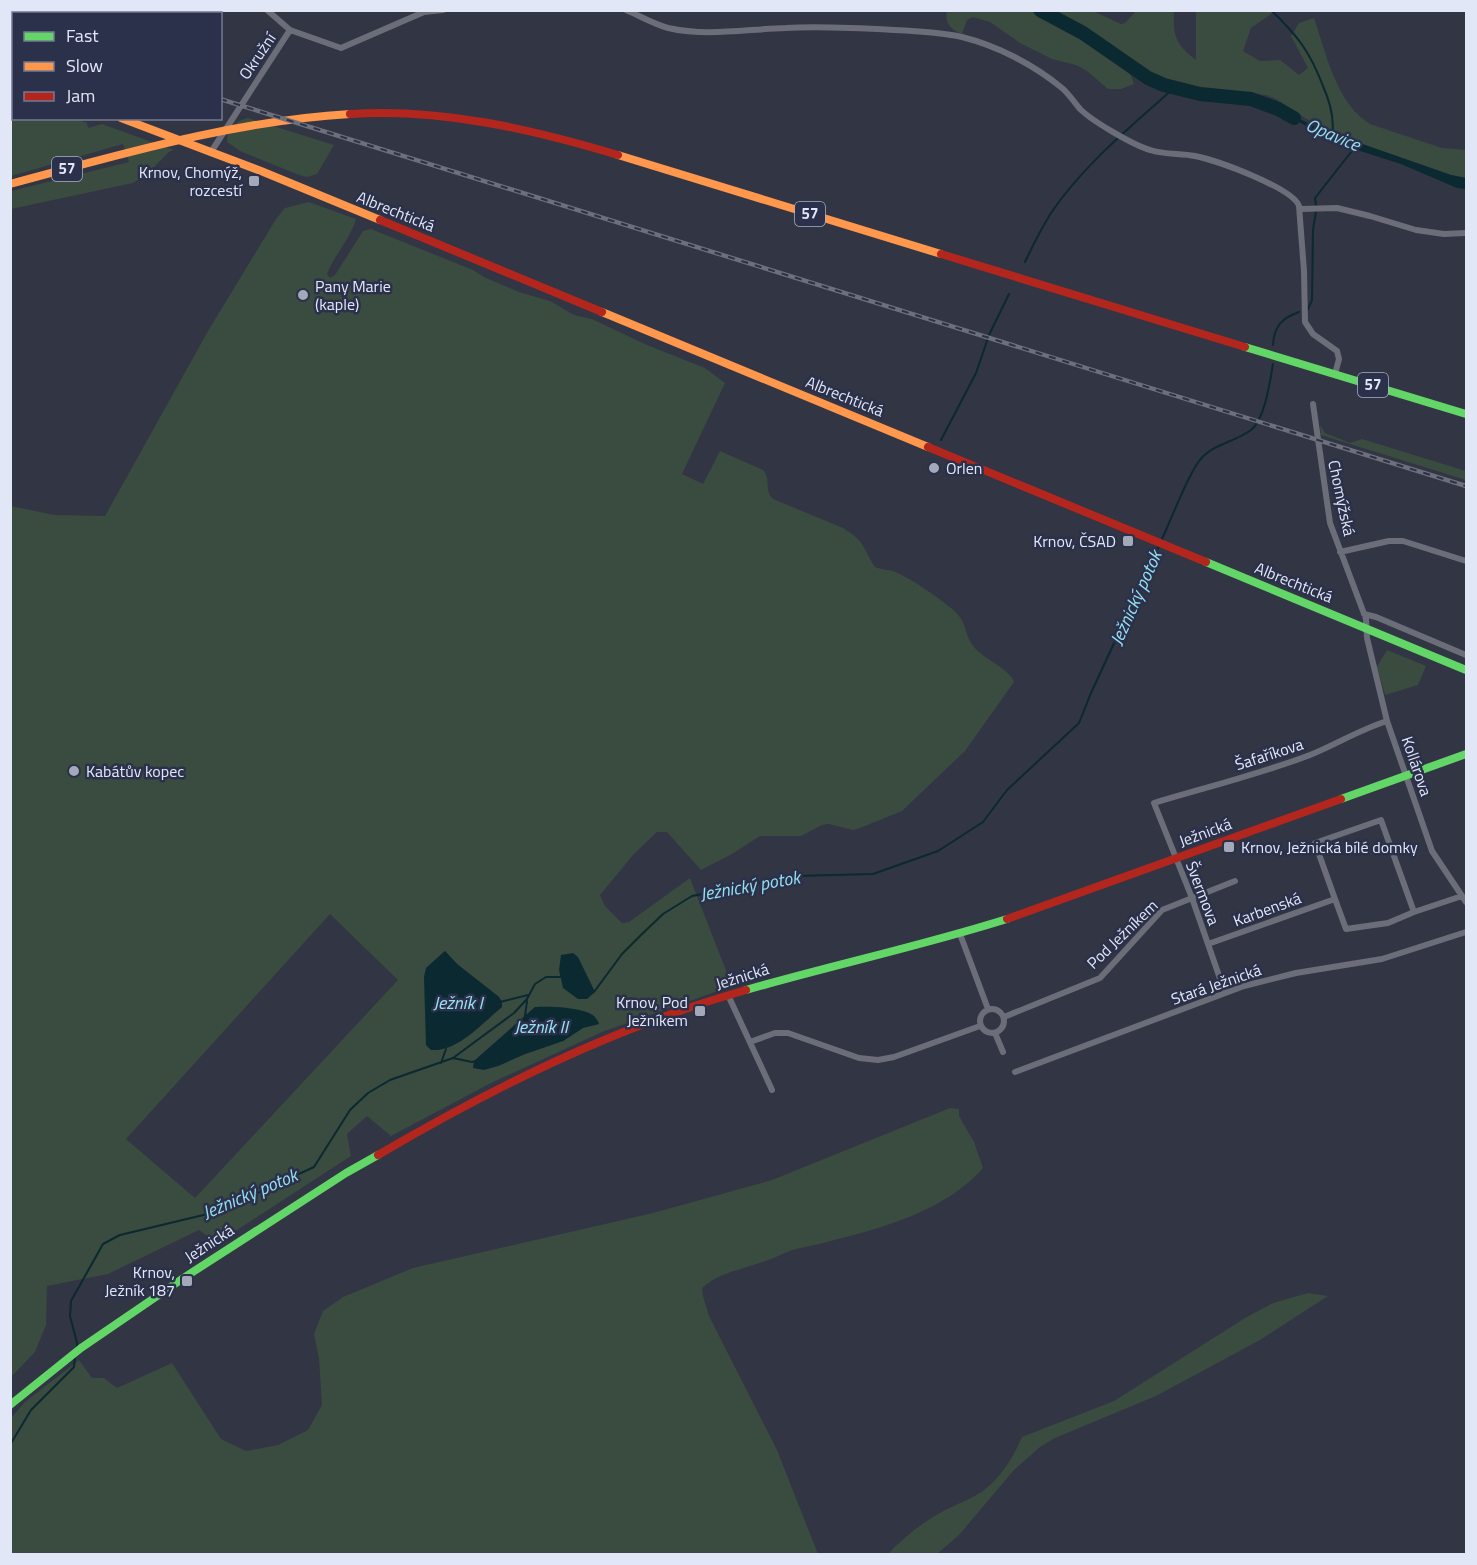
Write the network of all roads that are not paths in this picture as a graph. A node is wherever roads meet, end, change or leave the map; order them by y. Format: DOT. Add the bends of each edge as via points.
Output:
graph roads {
  1 [pos="267,10"];
  2 [pos="443,10"];
  3 [pos="626,10"];
  4 [pos="290,30"];
  5 [pos="126,120"];
  6 [pos="211,152"];
  7 [pos="10,184"];
  8 [pos="1299,209"];
  9 [pos="1467,233"];
  10 [pos="1335,374"];
  11 [pos="1313,404"];
  12 [pos="1467,414"];
  13 [pos="1340,552"];
  14 [pos="1467,561"];
  15 [pos="1364,614"];
  16 [pos="1367,629"];
  17 [pos="1467,655"];
  18 [pos="1467,670"];
  19 [pos="1387,721"];
  20 [pos="1467,754"];
  21 [pos="1407,775"];
  22 [pos="1154,803"];
  23 [pos="1176,858"];
  24 [pos="1235,881"];
  25 [pos="1192,898"];
  26 [pos="1335,899"];
  27 [pos="1464,899"];
  28 [pos="1414,912"];
  29 [pos="1467,932"];
  30 [pos="960,934"];
  31 [pos="1208,944"];
  32 [pos="1225,993"];
  33 [pos="728,995"];
  34 [pos="988,1009"];
  35 [pos="1004,1017"];
  36 [pos="980,1026"];
  37 [pos="995,1033"];
  38 [pos="750,1042"];
  39 [pos="1002,1052"];
  40 [pos="1015,1072"];
  41 [pos="772,1090"];
  42 [pos="10,1405"];
  1 -- 4 [label="street, Okružní"];
  2 -- 4 [label="street" via="424,12 341,48"];
  3 -- 8 [label="street" via="667,27 689,31 837,26 937,33 978,42 1017,59 1056,83 1087,114 1125,138 1152,151 1198,157 1247,174 1292,196"];
  4 -- 6 [label="street, Okružní"];
  5 -- 6 [label="main road, Albrechtická"];
  6 -- 16 [label="main road, Albrechtická"];
  7 -- 10 [label="main road, 57" via="123,154 290,118 345,114 450,117 565,141"];
  8 -- 9 [label="street" via="1337,208 1416,230"];
  8 -- 10 [label="street" via="1304,319 1312,334 1337,351"];
  10 -- 12 [label="main road, 57"];
  11 -- 13 [label="street, Chomýžská" via="1330,523"];
  13 -- 14 [label="street" via="1403,541"];
  13 -- 15 [label="street, Chomýžská"];
  15 -- 16 [label="street, Chomýžská"];
  15 -- 17 [label="street"];
  16 -- 18 [label="main road, Albrechtická"];
  16 -- 19 [label="street, Kollárova"];
  19 -- 21 [label="street, Kollárova"];
  19 -- 22 [label="street, Šafaříkova" via="1269,770"];
  20 -- 21 [label="main road, Ježnická"];
  21 -- 23 [label="main road, Ježnická"];
  21 -- 27 [label="street, Kollárova" via="1432,851"];
  22 -- 23 [label="street, Švermova"];
  23 -- 25 [label="street, Švermova"];
  23 -- 30 [label="main road, Ježnická"];
  24 -- 25 [label="street"];
  25 -- 31 [label="street, Švermova"];
  25 -- 35 [label="street, Pod Ježníkem" via="1162,910 1100,978"];
  26 -- 28 [label="street" via="1346,929 1388,923"];
  26 -- 28 [label="street" via="1315,843 1381,820"];
  26 -- 31 [label="street, Karbenská"];
  27 -- 28 [label="street"];
  29 -- 32 [label="street, Stará Ježnická" via="1382,959 1296,973"];
  30 -- 33 [label="main road, Ježnická"];
  30 -- 34 [label="street"];
  31 -- 32 [label="street, Švermova"];
  32 -- 40 [label="street, Stará Ježnická"];
  33 -- 38 [label="street"];
  33 -- 42 [label="main road, Ježnická" via="618,1034 455,1110 346,1173 185,1277 81,1348"];
  34 -- 35 [label="street"];
  34 -- 36 [label="street" via="982,1013"];
  35 -- 37 [label="street" via="1001,1030"];
  36 -- 37 [label="street"];
  36 -- 38 [label="street" via="879,1060 859,1058 788,1033"];
  37 -- 39 [label="street"];
  38 -- 41 [label="street"];
}
